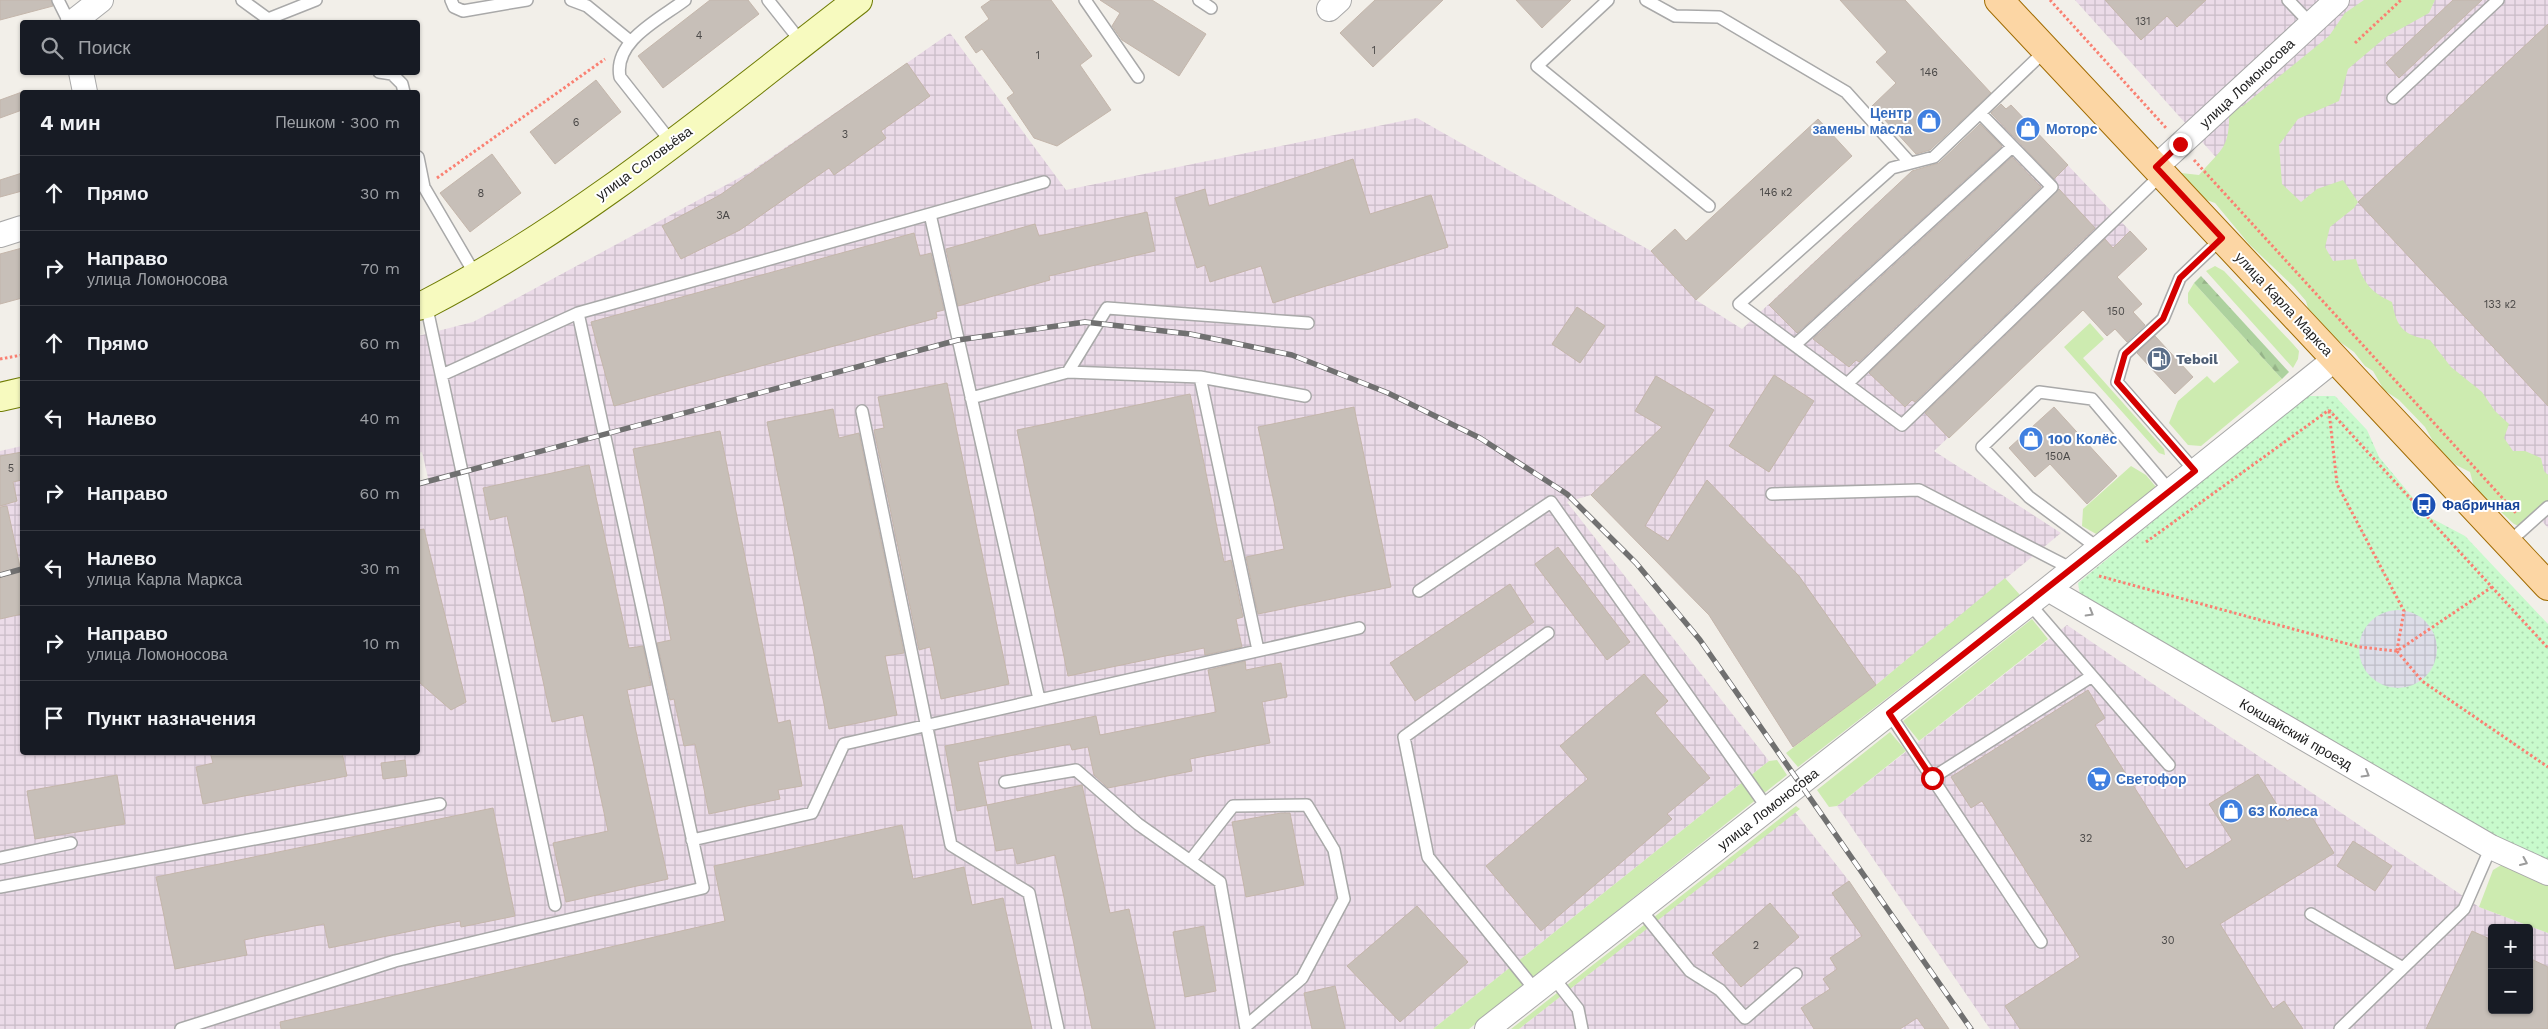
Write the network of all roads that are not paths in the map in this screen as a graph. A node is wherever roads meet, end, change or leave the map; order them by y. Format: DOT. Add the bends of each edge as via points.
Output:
graph roads {
  1 [pos="58,0"];
  2 [pos="101,0"];
  3 [pos="242,0"];
  4 [pos="316,0"];
  5 [pos="451,0"];
  6 [pos="527,0"];
  7 [pos="571,0"];
  8 [pos="685,0"];
  9 [pos="768,0"];
  10 [pos="858,0"];
  11 [pos="1086,0"];
  12 [pos="1199,0"];
  13 [pos="1608,0"];
  14 [pos="1646,0"];
  15 [pos="1999,0"];
  16 [pos="2288,0"];
  17 [pos="2338,0"];
  18 [pos="2498,0"];
  19 [pos="1210,8"];
  20 [pos="68,20"];
  21 [pos="76,20"];
  22 [pos="267,20"];
  23 [pos="270,20"];
  24 [pos="2311,24"];
  25 [pos="630,41"];
  26 [pos="802,43"];
  27 [pos="2046,50"];
  28 [pos="82,75"];
  29 [pos="393,75"];
  30 [pos="1138,77"];
  31 [pos="85,90"];
  32 [pos="404,90"];
  33 [pos="2393,98"];
  34 [pos="1980,113"];
  35 [pos="672,143"];
  36 [pos="2012,147"];
  37 [pos="1910,163"];
  38 [pos="420,167"];
  39 [pos="2159,171"];
  40 [pos="1044,182"];
  41 [pos="1709,206"];
  42 [pos="930,214"];
  43 [pos="20,229"];
  44 [pos="0,235"];
  45 [pos="2222,238"];
  46 [pos="477,278"];
  47 [pos="422,305"];
  48 [pos="578,313"];
  49 [pos="1308,323"];
  50 [pos="1795,345"];
  51 [pos="2335,358"];
  52 [pos="1068,372"];
  53 [pos="442,375"];
  54 [pos="1200,377"];
  55 [pos="1847,384"];
  56 [pos="20,392"];
  57 [pos="1305,396"];
  58 [pos="0,397"];
  59 [pos="971,398"];
  60 [pos="862,411"];
  61 [pos="2195,471"];
  62 [pos="2170,491"];
  63 [pos="1772,494"];
  64 [pos="2548,507"];
  65 [pos="2518,534"];
  66 [pos="2102,559"];
  67 [pos="2072,569"];
  68 [pos="2548,586"];
  69 [pos="1419,591"];
  70 [pos="2057,594"];
  71 [pos="2029,603"];
  72 [pos="1359,628"];
  73 [pos="1548,633"];
  74 [pos="1258,650"];
  75 [pos="2092,676"];
  76 [pos="1039,699"];
  77 [pos="1889,713"];
  78 [pos="927,725"];
  79 [pos="2169,765"];
  80 [pos="1932,778"];
  81 [pos="1004,782"];
  82 [pos="440,804"];
  83 [pos="1768,809"];
  84 [pos="692,840"];
  85 [pos="71,843"];
  86 [pos="2491,847"];
  87 [pos="0,858"];
  88 [pos="1190,861"];
  89 [pos="2548,873"];
  90 [pos="0,887"];
  91 [pos="555,905"];
  92 [pos="1640,908"];
  93 [pos="2310,914"];
  94 [pos="2041,942"];
  95 [pos="2403,968"];
  96 [pos="1796,974"];
  97 [pos="1544,984"];
  98 [pos="1246,1028"];
  99 [pos="181,1029"];
  100 [pos="1058,1029"];
  101 [pos="1487,1029"];
  102 [pos="1582,1029"];
  103 [pos="2340,1029"];
  1 -- 20 [label="lane"];
  2 -- 21 [label="street"];
  3 -- 22 [label="lane"];
  4 -- 23 [label="lane"];
  5 -- 6 [label="lane" via="463,11"];
  7 -- 25 [label="lane" via="587,6"];
  8 -- 25 [label="lane"];
  9 -- 26 [label="lane"];
  10 -- 26 [label="street, улица Соловьёва"];
  11 -- 30 [label="lane"];
  12 -- 19 [label="lane"];
  13 -- 41 [label="lane" via="1537,66"];
  14 -- 37 [label="lane" via="1675,16 1719,17 1846,92"];
  15 -- 27 [label="main road, улица Карла Маркса"];
  16 -- 24 [label="lane"];
  17 -- 24 [label="street, улица Ломоносова"];
  18 -- 33 [label="lane"];
  24 -- 39 [label="street, улица Ломоносова" via="2180,144"];
  25 -- 35 [label="lane" via="621,56 620,77"];
  26 -- 35 [label="street, улица Соловьёва"];
  27 -- 34 [label="lane"];
  27 -- 39 [label="main road, улица Карла Маркса"];
  28 -- 31 [label="street"];
  29 -- 32 [label="lane"];
  34 -- 36 [label="lane"];
  34 -- 37 [label="lane" via="1934,157"];
  35 -- 46 [label="street, улица Соловьёва"];
  36 -- 50 [label="lane"];
  36 -- 55 [label="lane" via="2052,187"];
  37 -- 50 [label="lane" via="1892,168 1739,304"];
  38 -- 46 [label="lane" via="424,187"];
  39 -- 45 [label="main road, улица Карла Маркса"];
  39 -- 55 [label="lane" via="1902,424"];
  40 -- 42 [label="lane"];
  42 -- 48 [label="lane"];
  42 -- 59 [label="lane"];
  43 -- 44 [label="street"];
  45 -- 51 [label="main road, улица Карла Маркса"];
  45 -- 61 [label="lane" via="2180,278 2163,319 2125,354 2117,382"];
  46 -- 47 [label="street, улица Соловьёва"];
  47 -- 53 [label="lane"];
  48 -- 53 [label="lane"];
  48 -- 84 [label="lane"];
  49 -- 52 [label="lane" via="1108,308"];
  50 -- 55 [label="lane"];
  51 -- 61 [label="street, улица Ломоносова"];
  51 -- 65 [label="main road, улица Карла Маркса"];
  52 -- 54 [label="lane"];
  52 -- 59 [label="lane"];
  53 -- 91 [label="lane"];
  54 -- 57 [label="lane"];
  54 -- 74 [label="lane"];
  56 -- 58 [label="street"];
  59 -- 76 [label="lane"];
  60 -- 78 [label="lane"];
  61 -- 62 [label="street, улица Ломоносова"];
  62 -- 66 [label="street, улица Ломоносова"];
  62 -- 66 [label="lane" via="2092,399 2039,392 1982,447 2029,497"];
  63 -- 67 [label="lane" via="1920,490"];
  64 -- 65 [label="lane"];
  65 -- 68 [label="main road, улица Карла Маркса"];
  66 -- 67 [label="street, улица Ломоносова"];
  67 -- 70 [label="street, улица Ломоносова"];
  69 -- 83 [label="lane" via="1551,502"];
  70 -- 71 [label="street, улица Ломоносова"];
  70 -- 86 [label="street, Кокшайский проезд, one-way"];
  71 -- 75 [label="lane"];
  71 -- 77 [label="street, улица Ломоносова"];
  72 -- 74 [label="lane"];
  73 -- 97 [label="lane" via="1404,737 1428,857"];
  74 -- 76 [label="lane"];
  75 -- 79 [label="lane"];
  75 -- 80 [label="lane"];
  76 -- 78 [label="lane"];
  77 -- 80 [label="lane"];
  77 -- 83 [label="street, улица Ломоносова"];
  78 -- 84 [label="lane" via="844,744 812,813"];
  78 -- 100 [label="lane" via="951,845 1029,893"];
  80 -- 94 [label="lane"];
  81 -- 88 [label="lane" via="1076,770 1138,824"];
  82 -- 90 [label="lane"];
  83 -- 92 [label="street, улица Ломоносова"];
  84 -- 99 [label="lane" via="703,888 396,960"];
  85 -- 87 [label="lane"];
  86 -- 89 [label="street, Кокшайский проезд, one-way"];
  86 -- 95 [label="lane" via="2464,909"];
  88 -- 98 [label="lane" via="1220,882"];
  88 -- 98 [label="lane" via="1234,806 1307,805 1334,850 1344,899 1302,978"];
  92 -- 96 [label="lane" via="1690,971 1720,990 1745,1018"];
  92 -- 97 [label="street, улица Ломоносова"];
  93 -- 95 [label="lane"];
  95 -- 103 [label="lane"];
  97 -- 101 [label="street, улица Ломоносова"];
  97 -- 102 [label="lane" via="1578,1009"];
}
